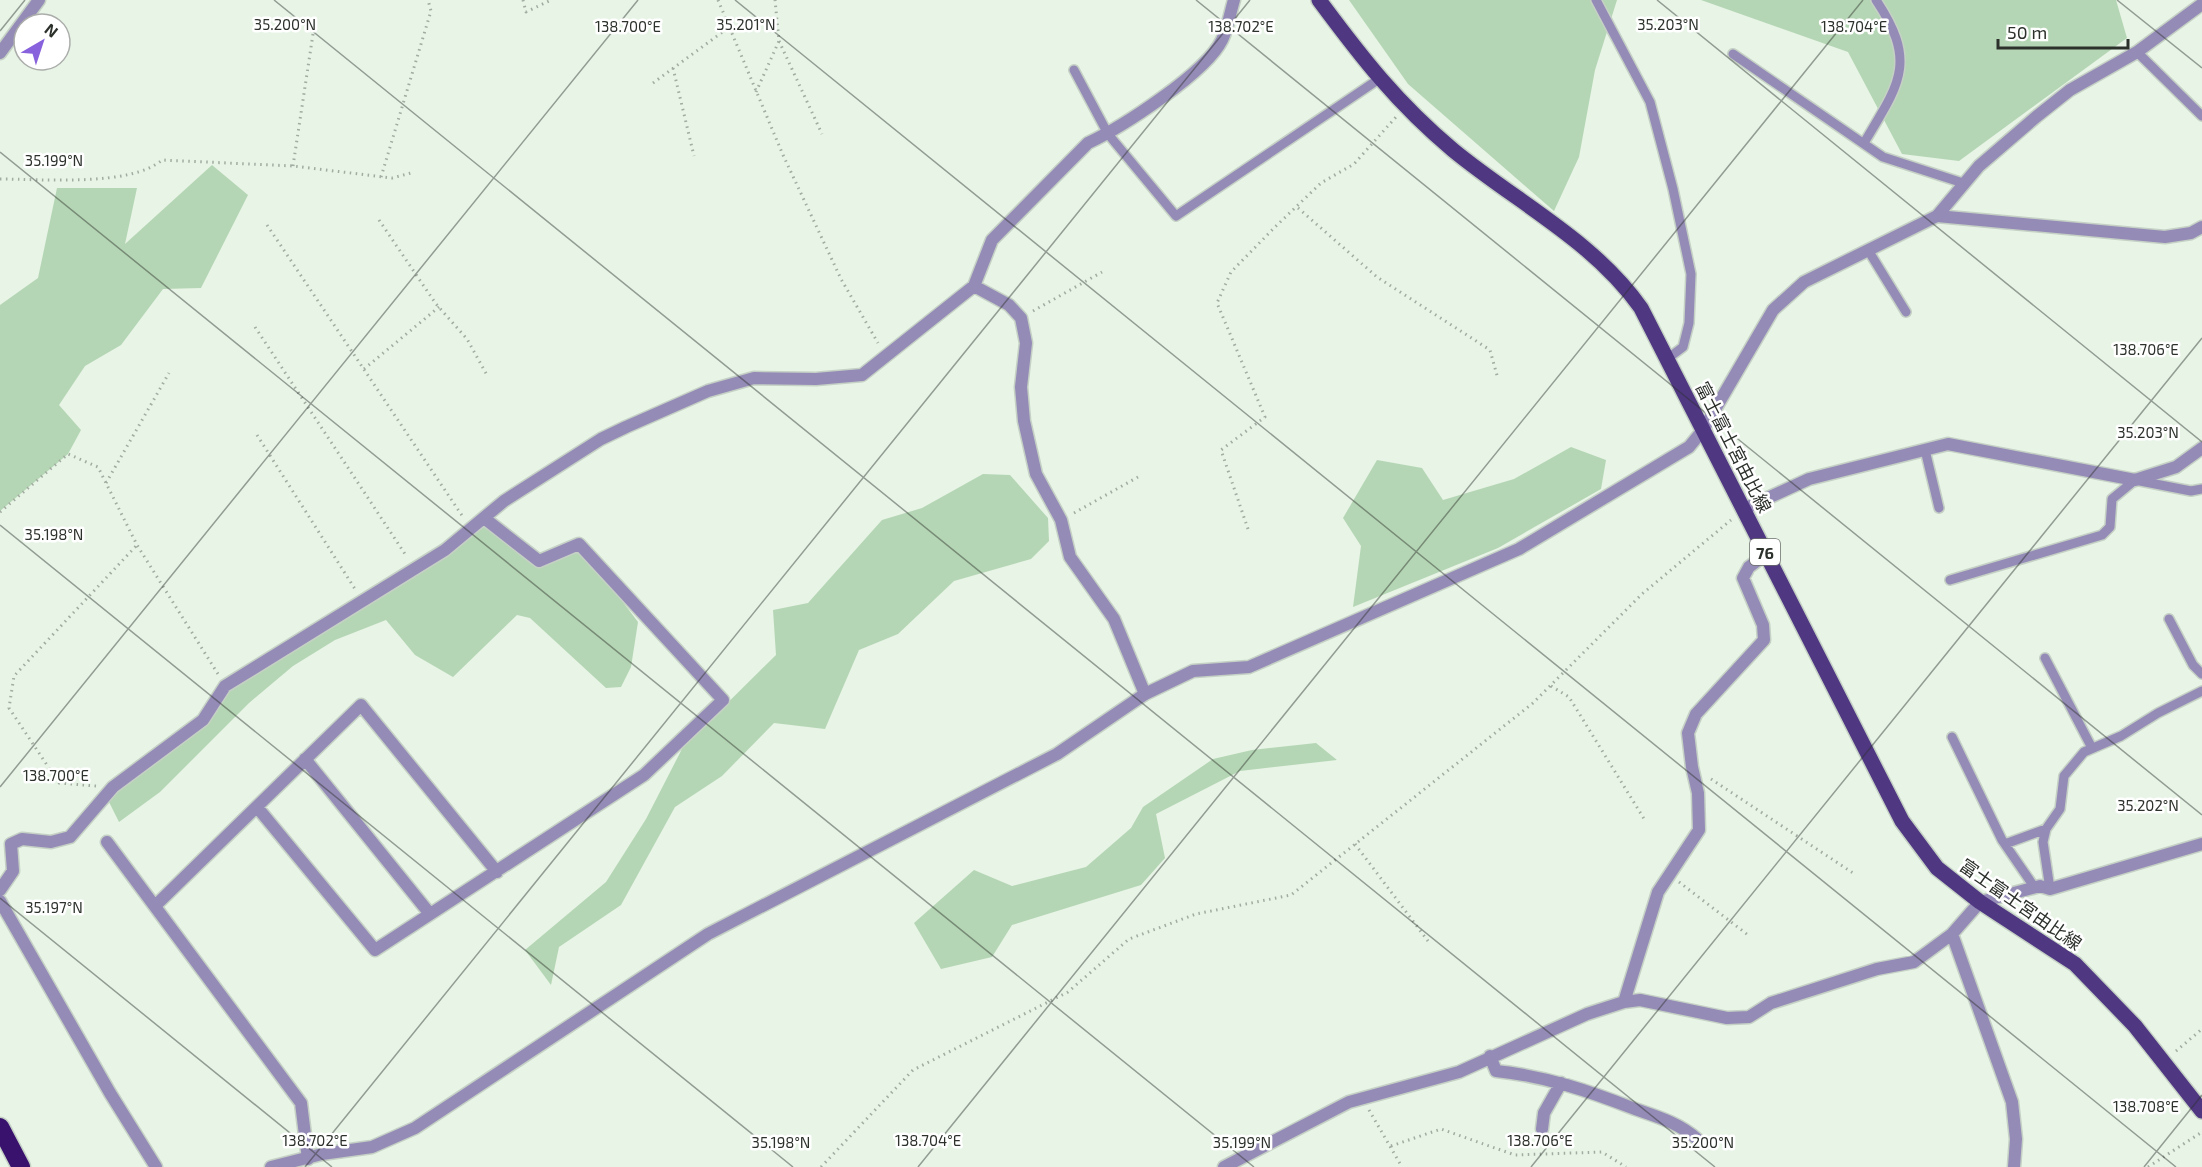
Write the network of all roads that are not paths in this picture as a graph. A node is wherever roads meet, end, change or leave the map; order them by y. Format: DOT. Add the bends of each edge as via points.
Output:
graph roads {
  1 [pos="39,0"];
  2 [pos="1234,0"];
  3 [pos="1319,0"];
  4 [pos="1596,0"];
  5 [pos="1876,0"];
  6 [pos="2202,4"];
  7 [pos="2137,52"];
  8 [pos="0,53"];
  9 [pos="1733,54"];
  10 [pos="1074,70"];
  11 [pos="1379,80"];
  12 [pos="2202,116"];
  13 [pos="1108,134"];
  14 [pos="1864,143"];
  15 [pos="1963,183"];
  16 [pos="1937,216"];
  17 [pos="2202,227"];
  18 [pos="1868,250"];
  19 [pos="974,285"];
  20 [pos="1906,312"];
  21 [pos="1667,359"];
  22 [pos="1703,430"];
  23 [pos="2202,448"];
  24 [pos="1925,450"];
  25 [pos="2135,480"];
  26 [pos="2202,489"];
  27 [pos="1939,508"];
  28 [pos="1744,509"];
  29 [pos="484,518"];
  30 [pos="1766,554"];
  31 [pos="1950,580"];
  32 [pos="2169,619"];
  33 [pos="2045,658"];
  34 [pos="2202,674"];
  35 [pos="2202,691"];
  36 [pos="1145,694"];
  37 [pos="1952,737"];
  38 [pos="2092,748"];
  39 [pos="305,759"];
  40 [pos="257,807"];
  41 [pos="2046,829"];
  42 [pos="107,842"];
  43 [pos="2005,844"];
  44 [pos="2202,844"];
  45 [pos="497,872"];
  46 [pos="2035,888"];
  47 [pos="2050,889"];
  48 [pos="0,890"];
  49 [pos="0,901"];
  50 [pos="1980,902"];
  51 [pos="156,905"];
  52 [pos="430,914"];
  53 [pos="1952,934"];
  54 [pos="1623,1002"];
  55 [pos="1490,1056"];
  56 [pos="1562,1083"];
  57 [pos="2202,1111"];
  58 [pos="0,1127"];
  59 [pos="1542,1129"];
  60 [pos="1698,1139"];
  61 [pos="308,1159"];
  62 [pos="21,1167"];
  63 [pos="156,1167"];
  64 [pos="272,1167"];
  65 [pos="1224,1167"];
  66 [pos="2014,1167"];
  1 -- 8 [label="street"];
  2 -- 13 [label="street" via="1222,40 1212,54 1191,74"];
  3 -- 11 [label="main road, 富士富士宮由比線 / 76"];
  4 -- 21 [label="lane" via="1650,102 1691,273 1689,323 1683,347"];
  5 -- 14 [label="lane" via="1896,36 1902,69 1892,96"];
  6 -- 7 [label="street"];
  7 -- 12 [label="lane"];
  7 -- 15 [label="street" via="2070,90"];
  9 -- 14 [label="lane"];
  10 -- 13 [label="lane"];
  11 -- 13 [label="lane" via="1176,216"];
  11 -- 21 [label="main road, 富士富士宮由比線 / 76" via="1454,150 1589,251 1623,282"];
  13 -- 19 [label="street" via="1088,143 992,240"];
  14 -- 15 [label="lane" via="1884,157"];
  15 -- 16 [label="street"];
  16 -- 17 [label="street" via="2165,237"];
  16 -- 18 [label="street"];
  18 -- 20 [label="lane"];
  18 -- 22 [label="street" via="1804,282 1773,310"];
  19 -- 29 [label="street" via="862,375 754,378 708,391 601,439"];
  19 -- 36 [label="street" via="1009,305 1021,318 1026,343 1021,387 1024,421 1036,474 1061,520 1070,557 1114,619"];
  21 -- 22 [label="main road, 富士富士宮由比線 / 76"];
  22 -- 28 [label="main road, 富士富士宮由比線 / 76"];
  22 -- 36 [label="street" via="1689,447 1519,549 1249,667 1193,671"];
  23 -- 25 [label="street" via="2176,467"];
  24 -- 25 [label="street" via="1948,444"];
  24 -- 27 [label="lane"];
  24 -- 28 [label="street" via="1809,479"];
  25 -- 26 [label="lane" via="2191,491"];
  25 -- 31 [label="lane" via="2112,499 2110,526 2102,535"];
  28 -- 30 [label="main road, 富士富士宮由比線 / 76"];
  29 -- 45 [label="street" via="539,561 579,544 723,700 644,775"];
  29 -- 48 [label="street" via="445,550 225,686 203,720 114,787 70,837 51,842 22,839 11,844 13,871"];
  30 -- 50 [label="main road, 富士富士宮由比線 / 76" via="1902,821 1937,868"];
  30 -- 54 [label="street" via="1749,567 1743,578 1763,625 1764,640 1696,714 1688,733 1698,793 1699,830 1658,892"];
  32 -- 34 [label="lane" via="2193,665"];
  33 -- 38 [label="lane"];
  35 -- 38 [label="lane"];
  36 -- 61 [label="street" via="1057,754 708,934 415,1128 372,1147"];
  37 -- 43 [label="lane"];
  38 -- 41 [label="lane" via="2064,776 2060,809"];
  39 -- 40 [label="street"];
  39 -- 45 [label="street" via="361,705"];
  39 -- 52 [label="street"];
  40 -- 51 [label="street"];
  40 -- 52 [label="street" via="375,950"];
  41 -- 43 [label="lane"];
  41 -- 47 [label="lane" via="2043,857"];
  42 -- 51 [label="street"];
  43 -- 46 [label="lane"];
  44 -- 47 [label="street"];
  45 -- 52 [label="street"];
  46 -- 47 [label="street"];
  46 -- 50 [label="street"];
  49 -- 63 [label="street"];
  50 -- 53 [label="street"];
  50 -- 57 [label="main road, 富士富士宮由比線 / 76" via="2075,964 2134,1026"];
  51 -- 61 [label="street" via="301,1102"];
  53 -- 54 [label="street" via="1914,962 1877,969 1771,1003 1749,1017 1727,1018 1640,1000"];
  53 -- 66 [label="street" via="2013,1102"];
  54 -- 55 [label="street"];
  55 -- 56 [label="street" via="1496,1071 1530,1074"];
  55 -- 65 [label="street" via="1459,1072 1349,1102"];
  56 -- 59 [label="street" via="1544,1113"];
  56 -- 60 [label="street" via="1683,1126"];
  58 -- 62 [label="highway"];
  61 -- 64 [label="street"];
}
